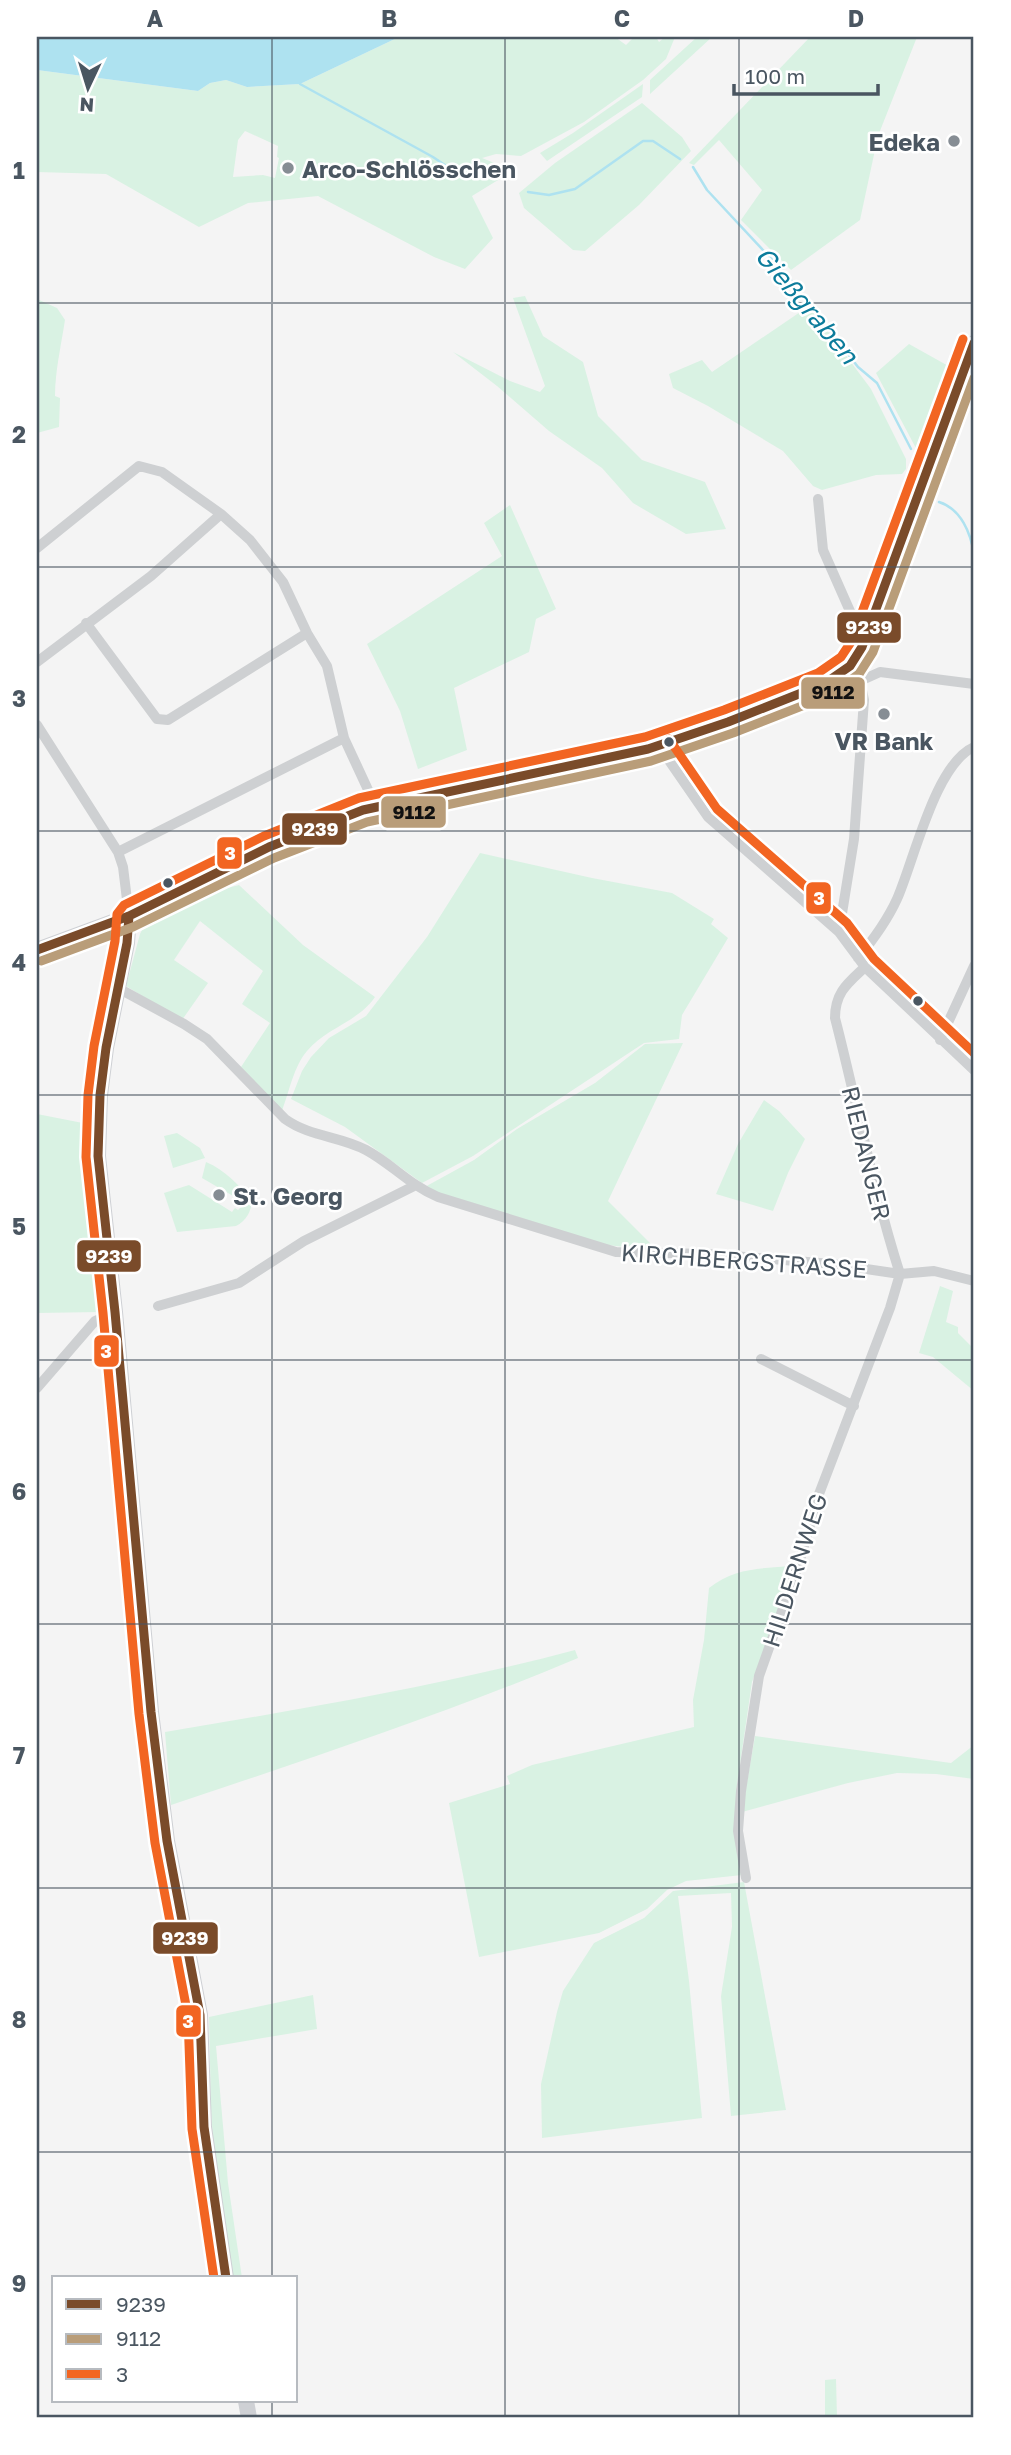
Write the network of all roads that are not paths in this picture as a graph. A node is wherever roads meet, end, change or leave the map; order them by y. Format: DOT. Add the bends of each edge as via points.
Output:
graph roads {
  1 [pos="974,343"];
  2 [pos="971,361"];
  3 [pos="818,499"];
  4 [pos="221,514"];
  5 [pos="37,548"];
  6 [pos="853,618"];
  7 [pos="86,623"];
  8 [pos="307,634"];
  9 [pos="37,662"];
  10 [pos="850,666"];
  11 [pos="860,681"];
  12 [pos="974,684"];
  13 [pos="37,726"];
  14 [pos="344,738"];
  15 [pos="659,746"];
  16 [pos="974,746"];
  17 [pos="376,807"];
  18 [pos="118,852"];
  19 [pos="128,916"];
  20 [pos="839,932"];
  21 [pos="37,950"];
  22 [pos="862,963"];
  23 [pos="974,966"];
  24 [pos="118,988"];
  25 [pos="940,1040"];
  26 [pos="974,1070"];
  27 [pos="415,1186"];
  28 [pos="900,1274"];
  29 [pos="974,1280"];
  30 [pos="158,1307"];
  31 [pos="115,1312"];
  32 [pos="761,1359"];
  33 [pos="37,1388"];
  34 [pos="854,1406"];
  35 [pos="746,1878"];
  36 [pos="226,2276"];
  1 -- 2 [label="main road"];
  2 -- 10 [label="main road" via="862,647"];
  3 -- 6 [label="street" via="822,550"];
  4 -- 5 [label="street" via="162,471 139,466"];
  4 -- 7 [label="street" via="151,576"];
  4 -- 8 [label="street" via="250,540 283,582"];
  7 -- 8 [label="street" via="157,719 168,720"];
  7 -- 9 [label="street"];
  8 -- 14 [label="street" via="327,666"];
  10 -- 11 [label="street"];
  10 -- 15 [label="main road" via="824,684"];
  11 -- 12 [label="street" via="880,672"];
  11 -- 20 [label="street" via="864,700 854,839"];
  13 -- 18 [label="street"];
  14 -- 17 [label="street"];
  14 -- 18 [label="street"];
  15 -- 17 [label="main road"];
  15 -- 20 [label="street" via="708,817"];
  16 -- 22 [label="street, RIEDANGER" via="963,753 932,800 896,901"];
  17 -- 19 [label="main road" via="268,847"];
  18 -- 19 [label="street"];
  19 -- 21 [label="main road"];
  19 -- 24 [label="main road"];
  20 -- 22 [label="street"];
  22 -- 25 [label="street"];
  22 -- 28 [label="street, RIEDANGER" via="836,999 835,1017"];
  23 -- 25 [label="street"];
  24 -- 27 [label="street, KIRCHBERGSTRASSE" via="207,1039 298,1128 367,1150"];
  24 -- 31 [label="main road" via="97,1126"];
  25 -- 26 [label="street"];
  27 -- 28 [label="street, KIRCHBERGSTRASSE" via="616,1252 708,1254"];
  27 -- 30 [label="street" via="304,1241 239,1283"];
  28 -- 29 [label="street" via="934,1271"];
  28 -- 34 [label="street, HILDERNWEG"];
  31 -- 33 [label="street" via="95,1321"];
  31 -- 36 [label="main road" via="162,1810 200,2015 204,2127"];
  32 -- 34 [label="street"];
  34 -- 35 [label="street, HILDERNWEG" via="819,1494 759,1676 738,1831"];
}
